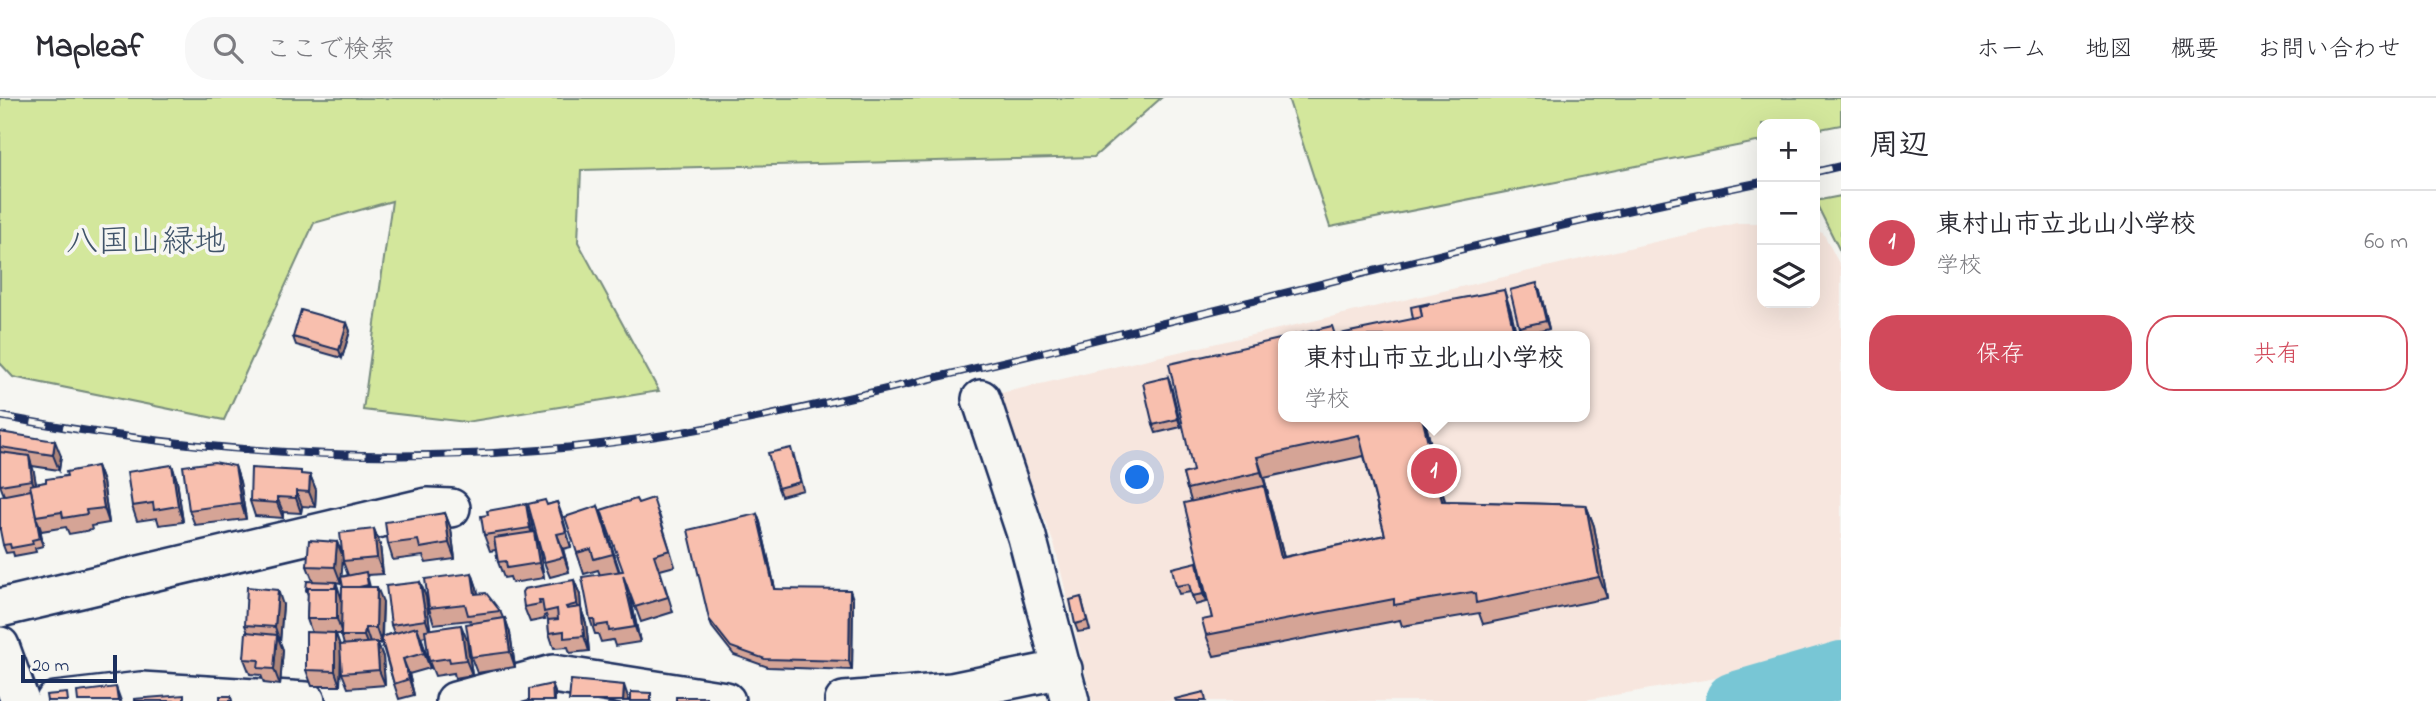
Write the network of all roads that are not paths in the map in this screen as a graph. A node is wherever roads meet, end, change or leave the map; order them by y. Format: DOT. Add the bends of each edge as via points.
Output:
graph roads {
  1 [pos="981,398"];
  2 [pos="451,508"];
  3 [pos="0,608"];
  4 [pos="0,646"];
  5 [pos="1067,690"];
  6 [pos="20,701"];
  7 [pos="55,701"];
  8 [pos="306,701"];
  9 [pos="455,701"];
  10 [pos="726,701"];
  11 [pos="844,701"];
  1 -- 5 [label="street" via="1027,537"];
  2 -- 3 [label="street" via="427,507"];
  4 -- 6 [label="street"];
  5 -- 11 [label="street" via="951,692"];
  7 -- 8 [label="street" via="141,691"];
  9 -- 10 [label="street" via="553,674"];
}
